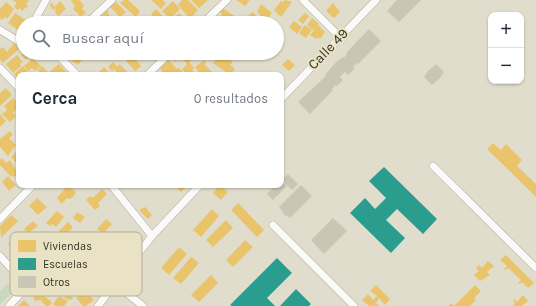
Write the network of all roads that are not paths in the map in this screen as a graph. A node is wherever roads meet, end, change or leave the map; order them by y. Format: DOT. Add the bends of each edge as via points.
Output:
graph roads {
  1 [pos="46,0"];
  2 [pos="112,0"];
  3 [pos="227,0"];
  4 [pos="303,0"];
  5 [pos="376,0"];
  6 [pos="37,16"];
  7 [pos="95,16"];
  8 [pos="210,16"];
  9 [pos="0,30"];
  10 [pos="340,37"];
  11 [pos="16,39"];
  12 [pos="62,60"];
  13 [pos="163,60"];
  14 [pos="0,68"];
  15 [pos="73,72"];
  16 [pos="150,72"];
  17 [pos="16,85"];
  18 [pos="284,96"];
  19 [pos="433,166"];
  20 [pos="30,188"];
  21 [pos="113,188"];
  22 [pos="197,188"];
  23 [pos="0,219"];
  24 [pos="273,225"];
  25 [pos="152,236"];
  26 [pos="142,249"];
  27 [pos="0,256"];
  28 [pos="10,267"];
  29 [pos="536,268"];
  30 [pos="19,296"];
  31 [pos="106,296"];
  32 [pos="130,296"];
  33 [pos="9,306"];
  34 [pos="98,306"];
  35 [pos="143,306"];
  36 [pos="354,306"];
  1 -- 6 [label="street"];
  2 -- 7 [label="street"];
  3 -- 8 [label="street"];
  4 -- 10 [label="street"];
  5 -- 10 [label="street, Calle 49"];
  9 -- 11 [label="street"];
  10 -- 18 [label="street, Calle 49"];
  12 -- 15 [label="street"];
  13 -- 16 [label="street"];
  14 -- 17 [label="street"];
  19 -- 29 [label="street"];
  20 -- 23 [label="street"];
  21 -- 25 [label="street"];
  22 -- 25 [label="street"];
  24 -- 36 [label="street"];
  25 -- 26 [label="street"];
  27 -- 28 [label="street"];
  30 -- 33 [label="street"];
  31 -- 34 [label="street"];
  32 -- 35 [label="street"];
}
